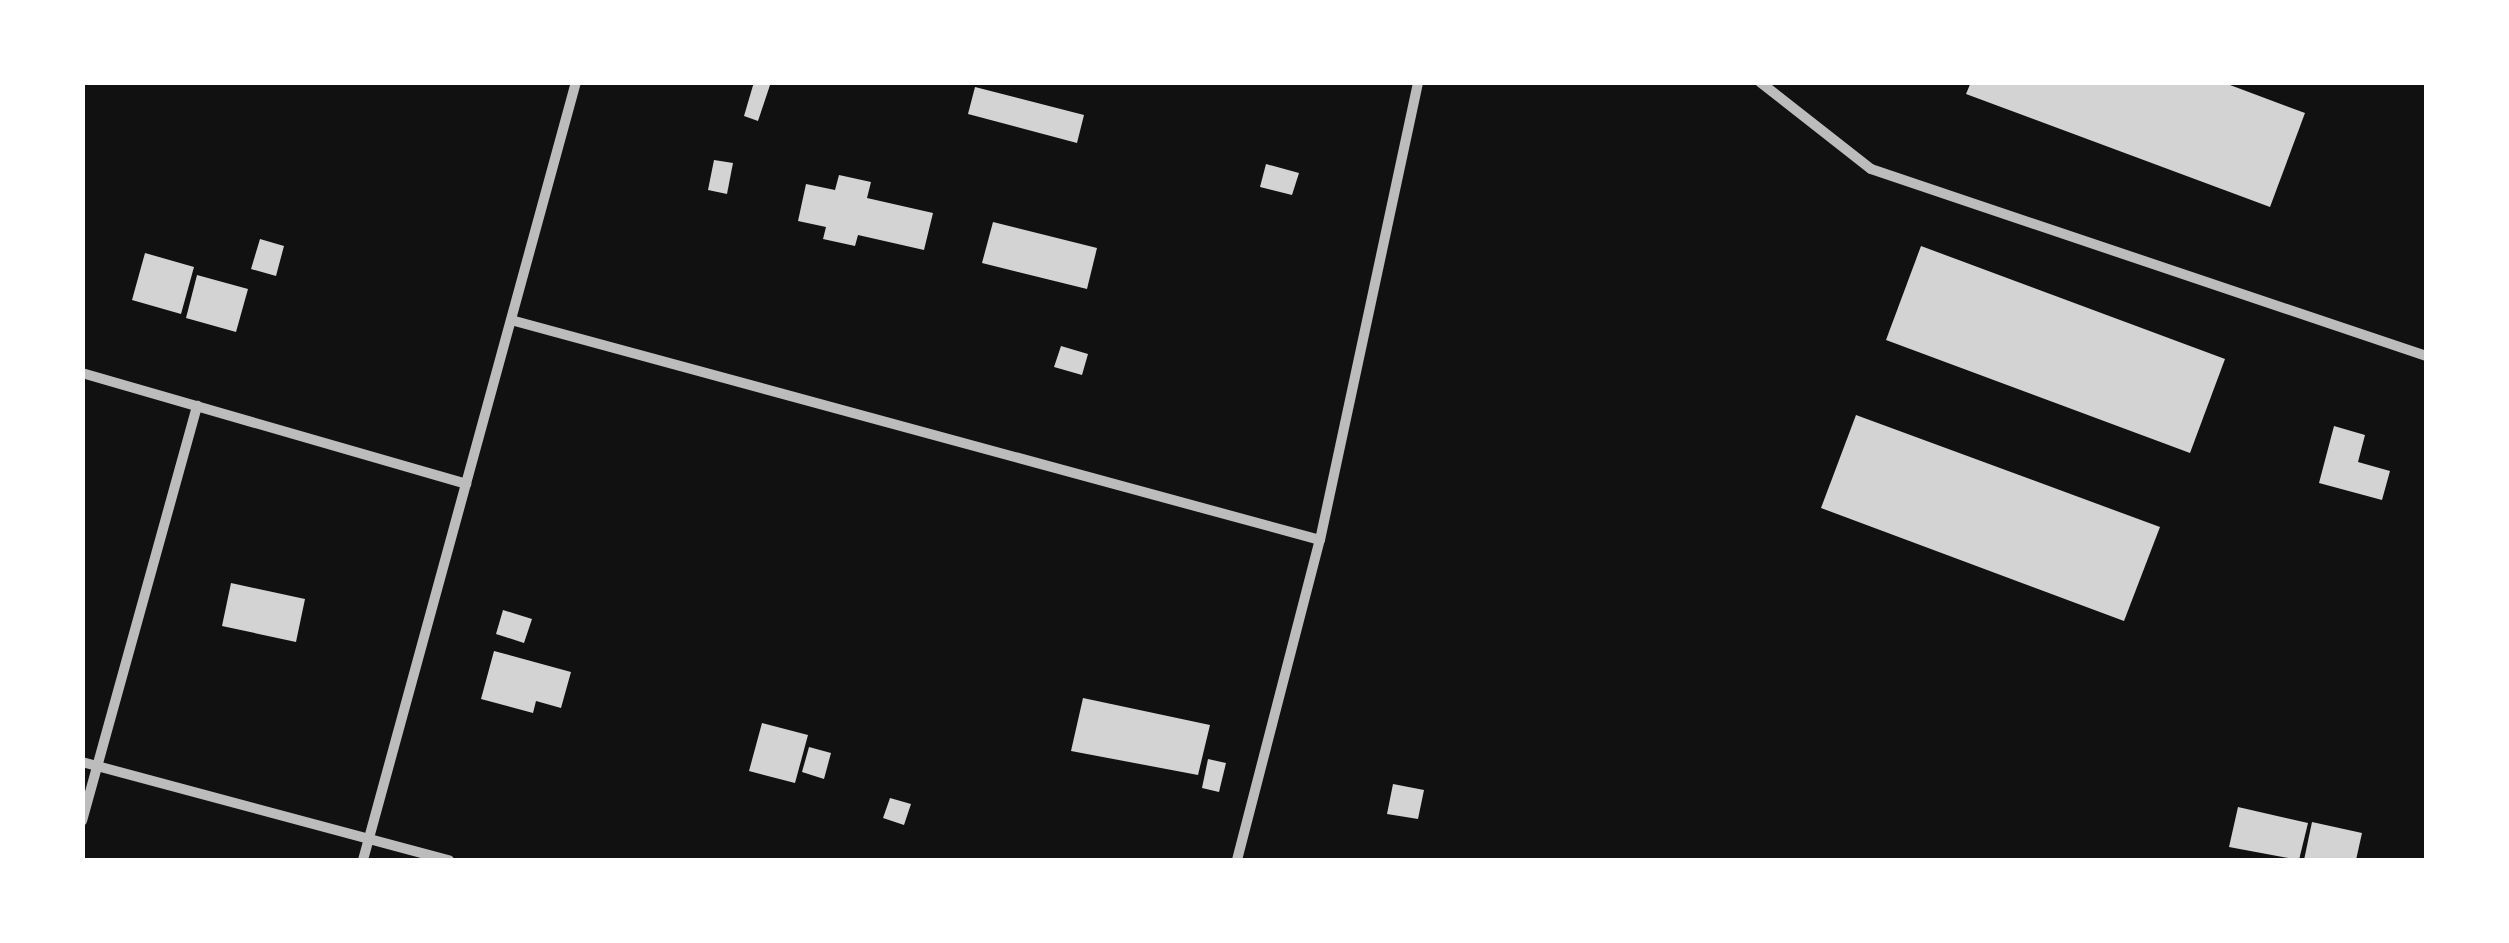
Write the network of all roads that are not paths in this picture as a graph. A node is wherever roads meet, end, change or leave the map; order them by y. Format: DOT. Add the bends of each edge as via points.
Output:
graph roads {
  1 [pos="576,82"];
  2 [pos="1418,82"];
  3 [pos="1760,82"];
  4 [pos="510,320"];
  5 [pos="2426,356"];
  6 [pos="82,373"];
  7 [pos="196,406"];
  8 [pos="466,484"];
  9 [pos="1320,540"];
  10 [pos="82,762"];
  11 [pos="97,766"];
  12 [pos="82,821"];
  13 [pos="369,840"];
  14 [pos="363,860"];
  15 [pos="448,860"];
  16 [pos="1237,860"];
  1 -- 4 [label="street"];
  2 -- 9 [label="street"];
  3 -- 5 [label="street" via="1871,169"];
  4 -- 8 [label="street"];
  4 -- 9 [label="street"];
  6 -- 7 [label="street"];
  7 -- 8 [label="street"];
  7 -- 11 [label="street"];
  8 -- 13 [label="street"];
  9 -- 16 [label="street"];
  10 -- 11 [label="street"];
  11 -- 12 [label="street"];
  11 -- 13 [label="street"];
  13 -- 14 [label="street"];
  13 -- 15 [label="street"];
}
